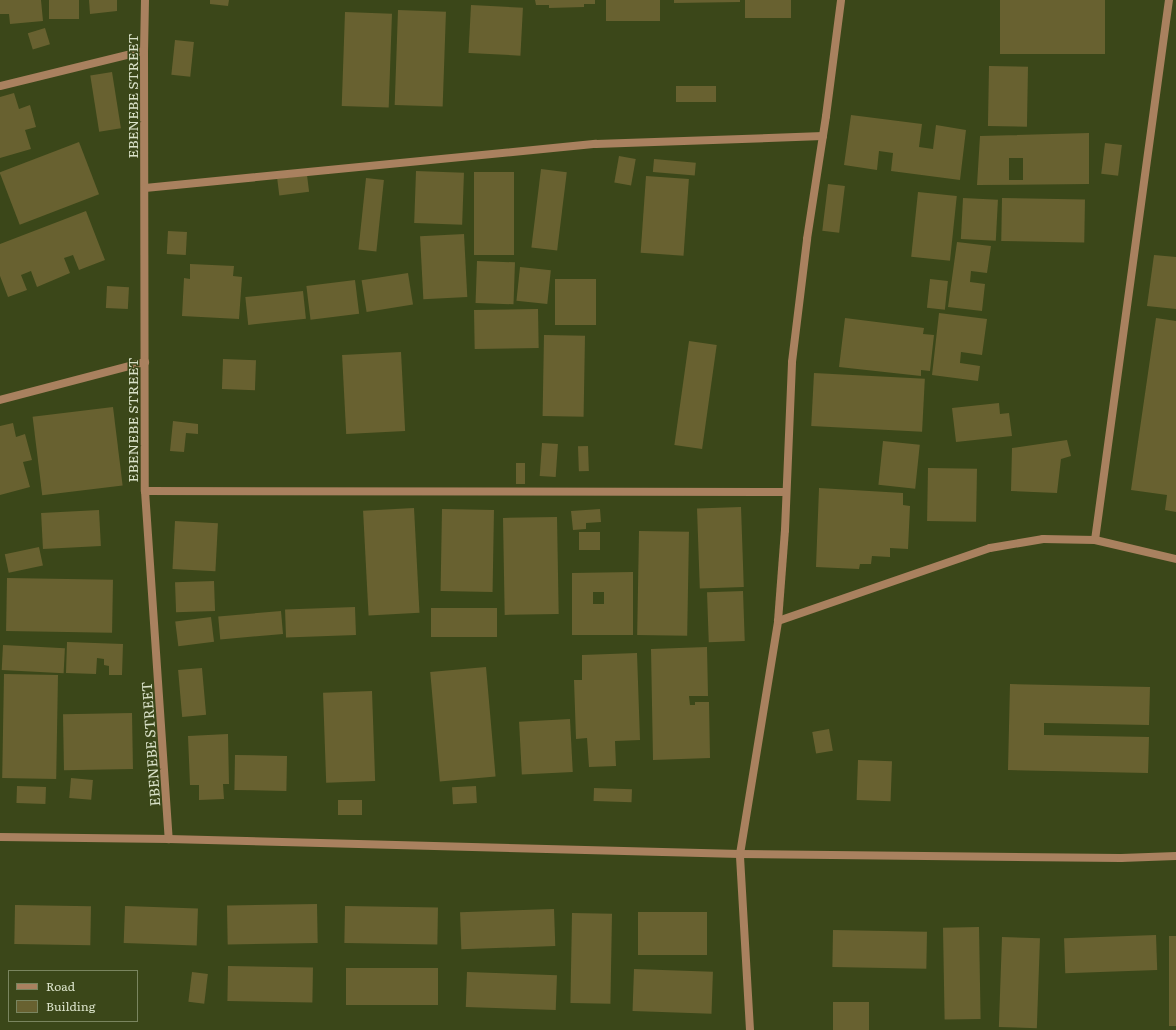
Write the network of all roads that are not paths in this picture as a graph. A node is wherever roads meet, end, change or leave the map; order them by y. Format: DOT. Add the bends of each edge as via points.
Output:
graph roads {
  1 [pos="146,0"];
  2 [pos="841,0"];
  3 [pos="1168,0"];
  4 [pos="144,51"];
  5 [pos="0,86"];
  6 [pos="823,136"];
  7 [pos="145,188"];
  8 [pos="145,362"];
  9 [pos="0,400"];
  10 [pos="145,491"];
  11 [pos="786,492"];
  12 [pos="1095,540"];
  13 [pos="1176,559"];
  14 [pos="778,621"];
  15 [pos="0,837"];
  16 [pos="169,839"];
  17 [pos="740,854"];
  18 [pos="1176,856"];
  19 [pos="750,1030"];
  1 -- 4 [label="street, EBENEBE STREET"];
  2 -- 6 [label="street"];
  3 -- 12 [label="street"];
  4 -- 5 [label="street"];
  4 -- 7 [label="street, EBENEBE STREET"];
  6 -- 7 [label="street" via="596,144"];
  6 -- 11 [label="street" via="792,362"];
  7 -- 8 [label="street, EBENEBE STREET"];
  8 -- 9 [label="street"];
  8 -- 10 [label="street, EBENEBE STREET"];
  10 -- 11 [label="street"];
  10 -- 16 [label="street, EBENEBE STREET"];
  11 -- 14 [label="street"];
  12 -- 13 [label="street"];
  12 -- 14 [label="street" via="1043,539 990,548"];
  14 -- 17 [label="street"];
  15 -- 16 [label="street"];
  16 -- 17 [label="street"];
  17 -- 18 [label="street" via="1121,858"];
  17 -- 19 [label="street"];
}
